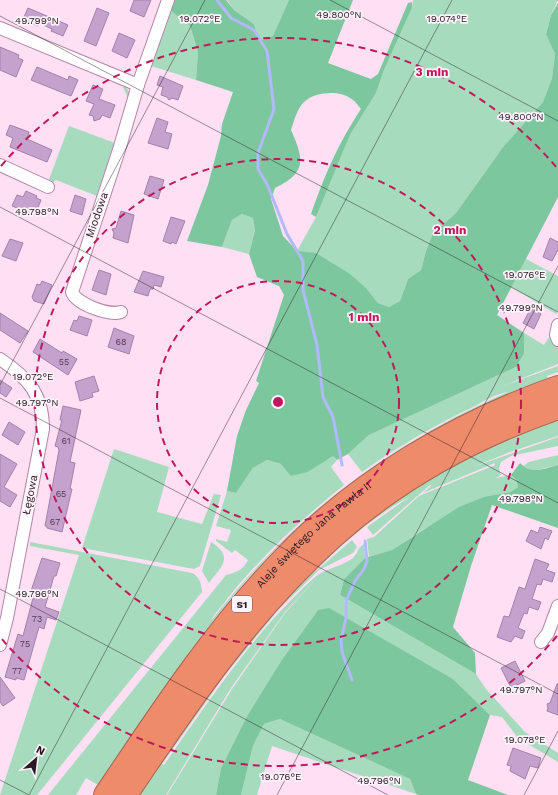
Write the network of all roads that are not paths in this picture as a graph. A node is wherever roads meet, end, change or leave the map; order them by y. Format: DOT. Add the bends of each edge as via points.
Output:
graph roads {
  1 [pos="168,0"];
  2 [pos="0,28"];
  3 [pos="138,85"];
  4 [pos="0,165"];
  5 [pos="48,186"];
  6 [pos="121,312"];
  7 [pos="558,325"];
  8 [pos="558,340"];
  9 [pos="0,359"];
  10 [pos="558,388"];
  11 [pos="558,408"];
  12 [pos="558,606"];
  13 [pos="541,642"];
  14 [pos="0,645"];
  15 [pos="105,795"];
  16 [pos="126,795"];
  1 -- 3 [label="street, Miodowa"];
  2 -- 3 [label="street"];
  3 -- 6 [label="street, Miodowa" via="72,292 81,303 111,313"];
  4 -- 5 [label="street"];
  7 -- 8 [label="street"];
  9 -- 14 [label="street, Łęgowa" via="29,383 38,400 42,419 41,442"];
  10 -- 15 [label="highway, Aleje świętego Jana Pawła II / S1" via="493,412 419,451 322,522 285,556 231,618"];
  11 -- 16 [label="highway, Aleje świętego Jana Pawła II / S1" via="500,430 436,464 380,500 334,536 299,570 246,630 196,693"];
  12 -- 13 [label="street" via="548,633"];
}
